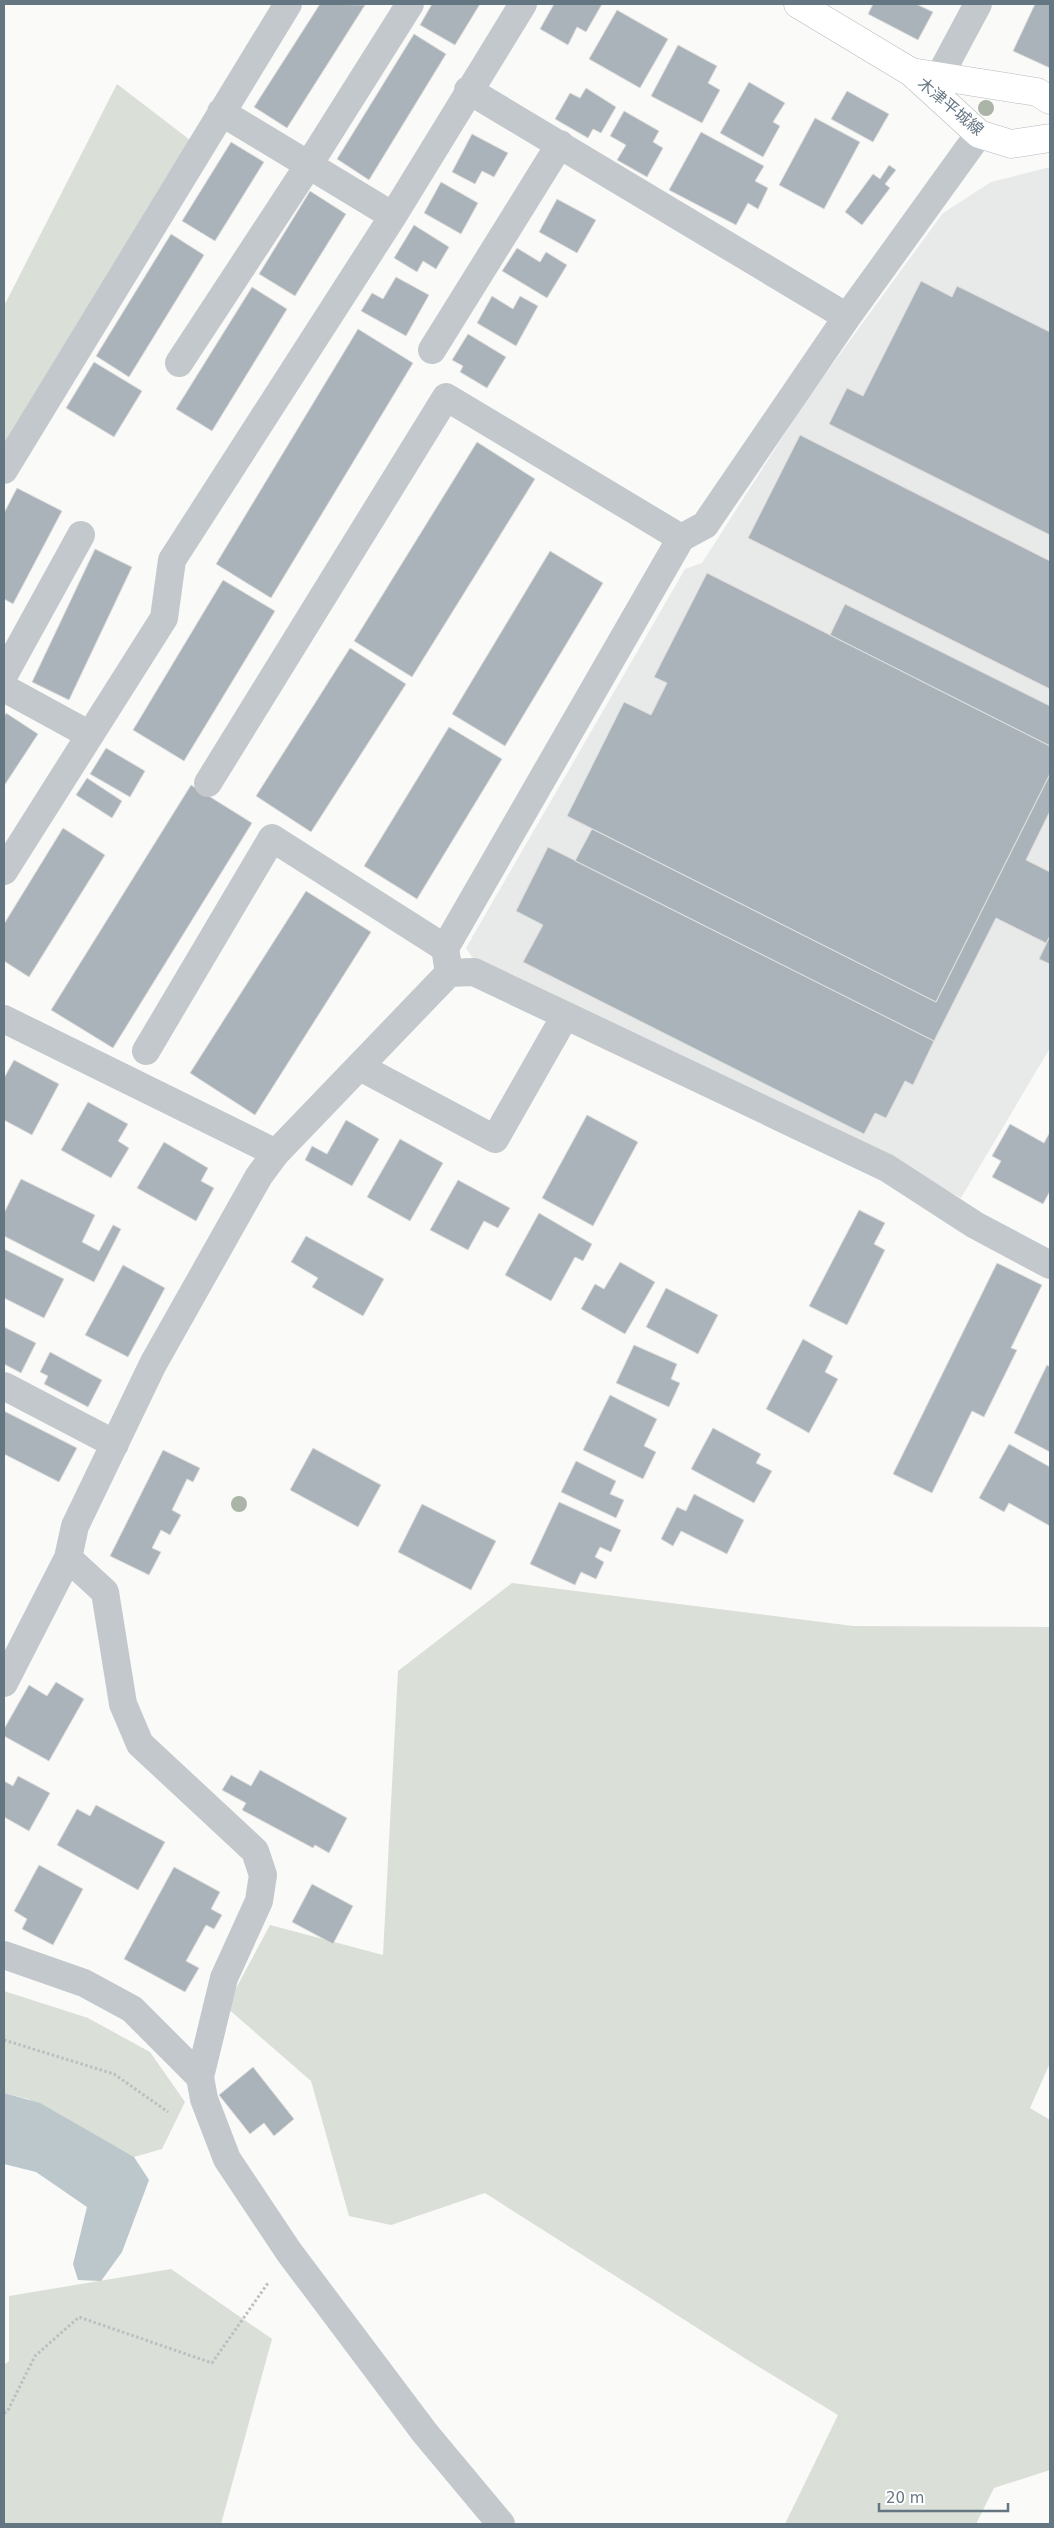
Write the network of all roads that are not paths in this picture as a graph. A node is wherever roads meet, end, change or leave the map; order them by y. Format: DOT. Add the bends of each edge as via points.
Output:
graph roads {
  1 [pos="288,4"];
  2 [pos="410,4"];
  3 [pos="523,4"];
  4 [pos="798,4"];
  5 [pos="978,4"];
  6 [pos="912,72"];
  7 [pos="939,77"];
  8 [pos="468,90"];
  9 [pos="1050,100"];
  10 [pos="221,112"];
  11 [pos="979,134"];
  12 [pos="1050,138"];
  13 [pos="560,144"];
  14 [pos="308,166"];
  15 [pos="393,216"];
  16 [pos="847,317"];
  17 [pos="432,350"];
  18 [pos="180,363"];
  19 [pos="4,470"];
  20 [pos="80,535"];
  21 [pos="681,538"];
  22 [pos="4,675"];
  23 [pos="4,688"];
  24 [pos="90,735"];
  25 [pos="208,783"];
  26 [pos="4,871"];
  27 [pos="447,961"];
  28 [pos="565,1016"];
  29 [pos="4,1019"];
  30 [pos="146,1051"];
  31 [pos="360,1067"];
  32 [pos="276,1154"];
  33 [pos="1050,1265"];
  34 [pos="4,1386"];
  35 [pos="115,1444"];
  36 [pos="68,1558"];
  37 [pos="4,1683"];
  38 [pos="4,1955"];
  39 [pos="200,2077"];
  40 [pos="501,2524"];
  1 -- 10 [label="street"];
  2 -- 14 [label="street"];
  3 -- 8 [label="street"];
  4 -- 6 [label="main road, 木津平城線"];
  5 -- 7 [label="street"];
  6 -- 7 [label="main road, 木津平城線"];
  6 -- 11 [label="main road, 木津平城線"];
  7 -- 9 [label="main road, 木津平城線" via="1037,92"];
  8 -- 13 [label="street"];
  8 -- 15 [label="street"];
  10 -- 14 [label="street"];
  10 -- 19 [label="street"];
  11 -- 12 [label="main road, 木津平城線" via="1011,144"];
  11 -- 16 [label="street"];
  13 -- 16 [label="street"];
  13 -- 17 [label="street"];
  14 -- 15 [label="street"];
  14 -- 18 [label="street"];
  15 -- 24 [label="street" via="172,560 164,618"];
  16 -- 21 [label="street" via="706,525"];
  20 -- 22 [label="street"];
  21 -- 25 [label="street" via="446,397"];
  21 -- 27 [label="street"];
  23 -- 24 [label="street"];
  24 -- 26 [label="street"];
  27 -- 28 [label="street"];
  27 -- 30 [label="street" via="272,838"];
  27 -- 31 [label="street"];
  28 -- 31 [label="street" via="495,1139"];
  28 -- 33 [label="street" via="887,1168 975,1225"];
  29 -- 32 [label="street"];
  31 -- 32 [label="street"];
  32 -- 35 [label="street" via="259,1176 153,1364"];
  34 -- 35 [label="street"];
  35 -- 36 [label="street" via="75,1526"];
  36 -- 37 [label="street"];
  36 -- 39 [label="street" via="105,1592 123,1704 140,1744 255,1851 263,1876 259,1901 224,1978"];
  38 -- 39 [label="street" via="84,1983 132,2009"];
  39 -- 40 [label="street" via="204,2099 226,2159 289,2252 425,2434"];
}
